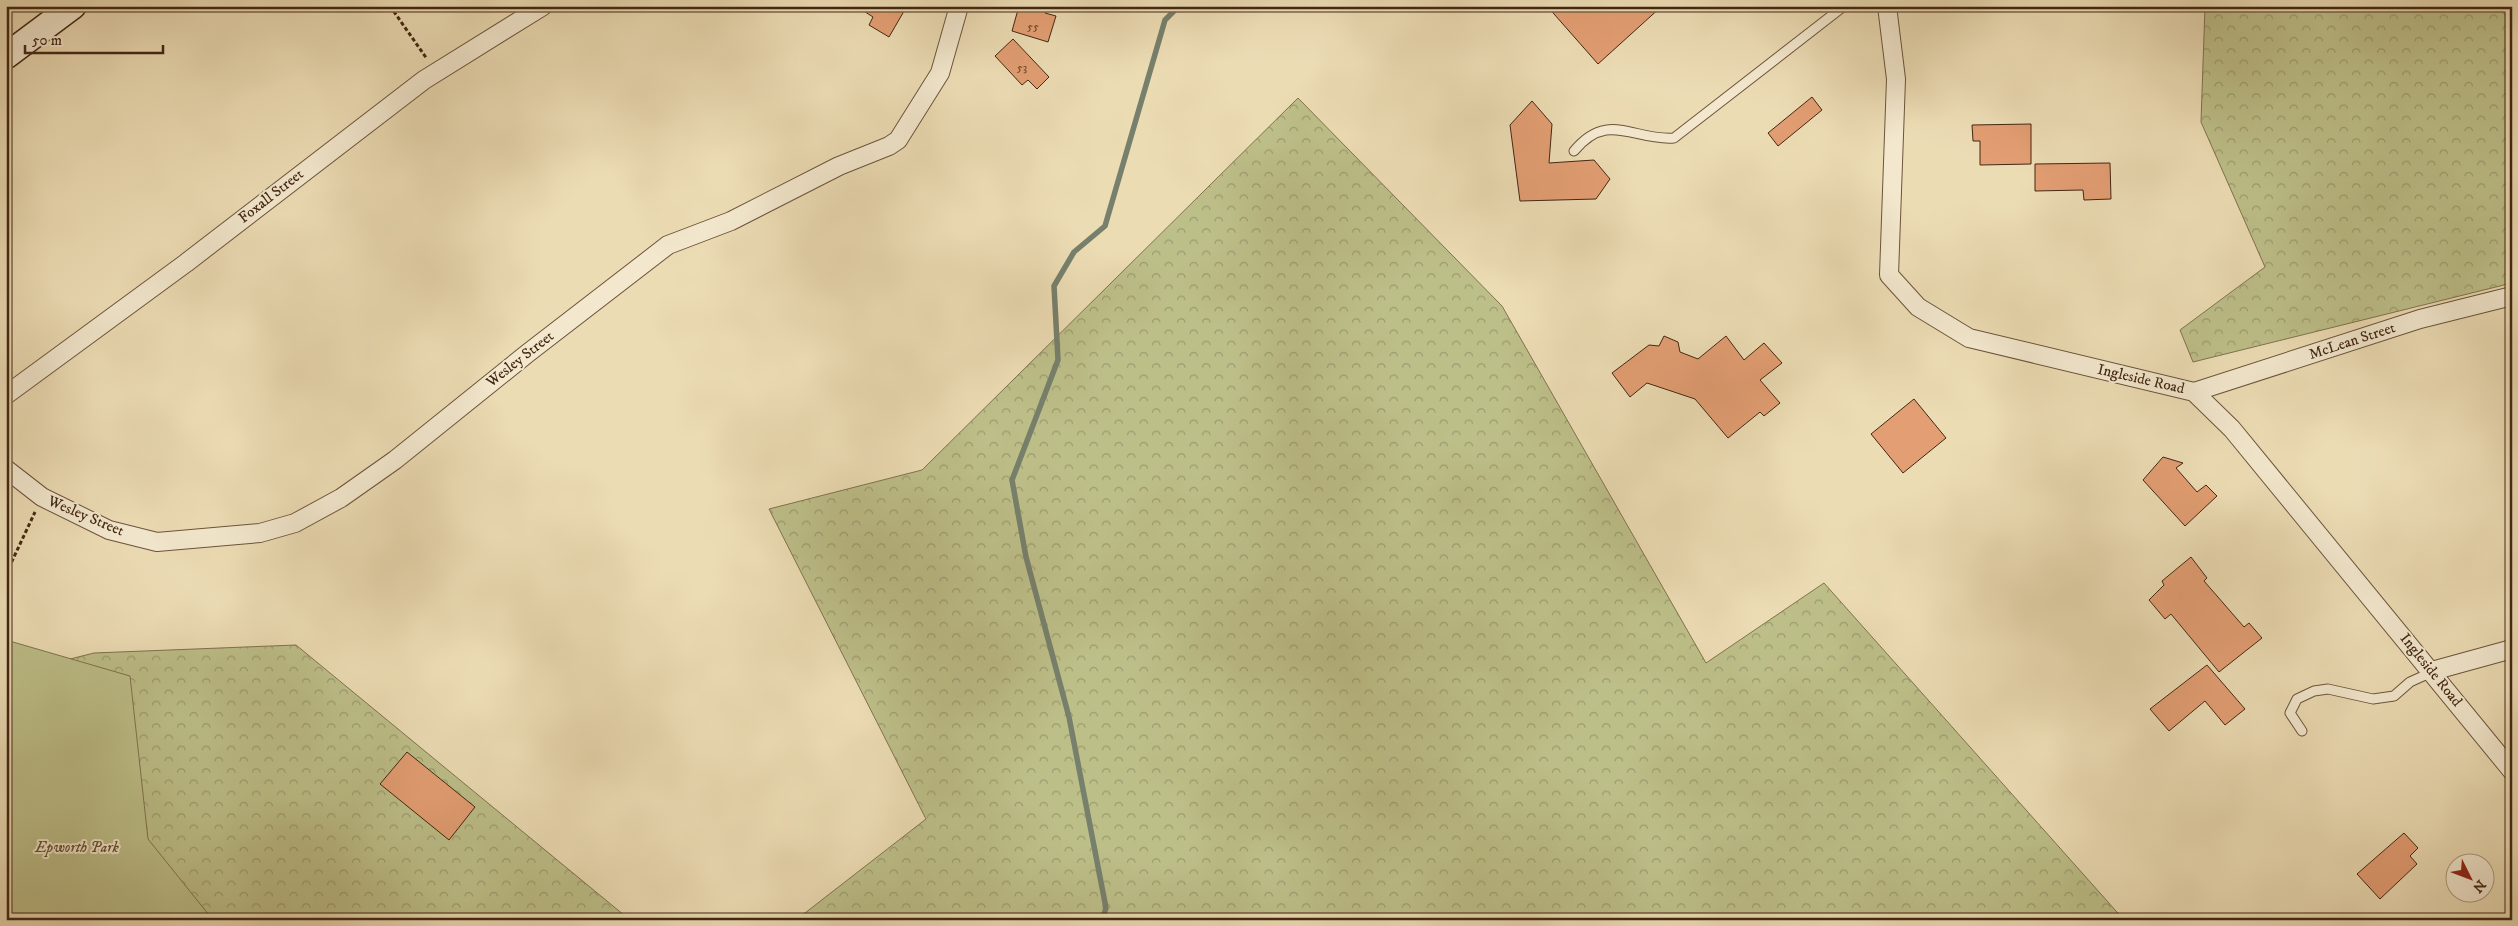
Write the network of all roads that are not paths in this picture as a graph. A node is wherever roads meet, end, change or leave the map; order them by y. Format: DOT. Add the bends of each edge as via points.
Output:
graph roads {
  1 [pos="73,6"];
  2 [pos="543,6"];
  3 [pos="959,6"];
  4 [pos="1844,6"];
  5 [pos="1887,6"];
  6 [pos="6,56"];
  7 [pos="1574,151"];
  8 [pos="2512,296"];
  9 [pos="2194,392"];
  10 [pos="6,395"];
  11 [pos="6,469"];
  12 [pos="2512,649"];
  13 [pos="2432,672"];
  14 [pos="2302,731"];
  15 [pos="2512,771"];
  1 -- 6 [label="main road"];
  2 -- 10 [label="street, Foxall Street" via="436,72 186,263"];
  3 -- 11 [label="street, Wesley Street" via="940,73 898,140 731,221 668,246 395,460 341,498 295,523 260,533 157,542 109,530 42,497"];
  4 -- 7 [label="lane" via="1674,138 1643,136 1608,128 1583,139"];
  5 -- 9 [label="street, Ingleside Road" via="1896,79 1888,275 1918,307 1969,338"];
  8 -- 9 [label="street, McLean Street" via="2420,320"];
  9 -- 13 [label="street, Ingleside Road" via="2232,428"];
  12 -- 13 [label="street"];
  13 -- 14 [label="lane" via="2410,682 2394,696 2373,699 2328,690 2314,691 2297,699 2290,713"];
  13 -- 15 [label="street, Ingleside Road"];
}
